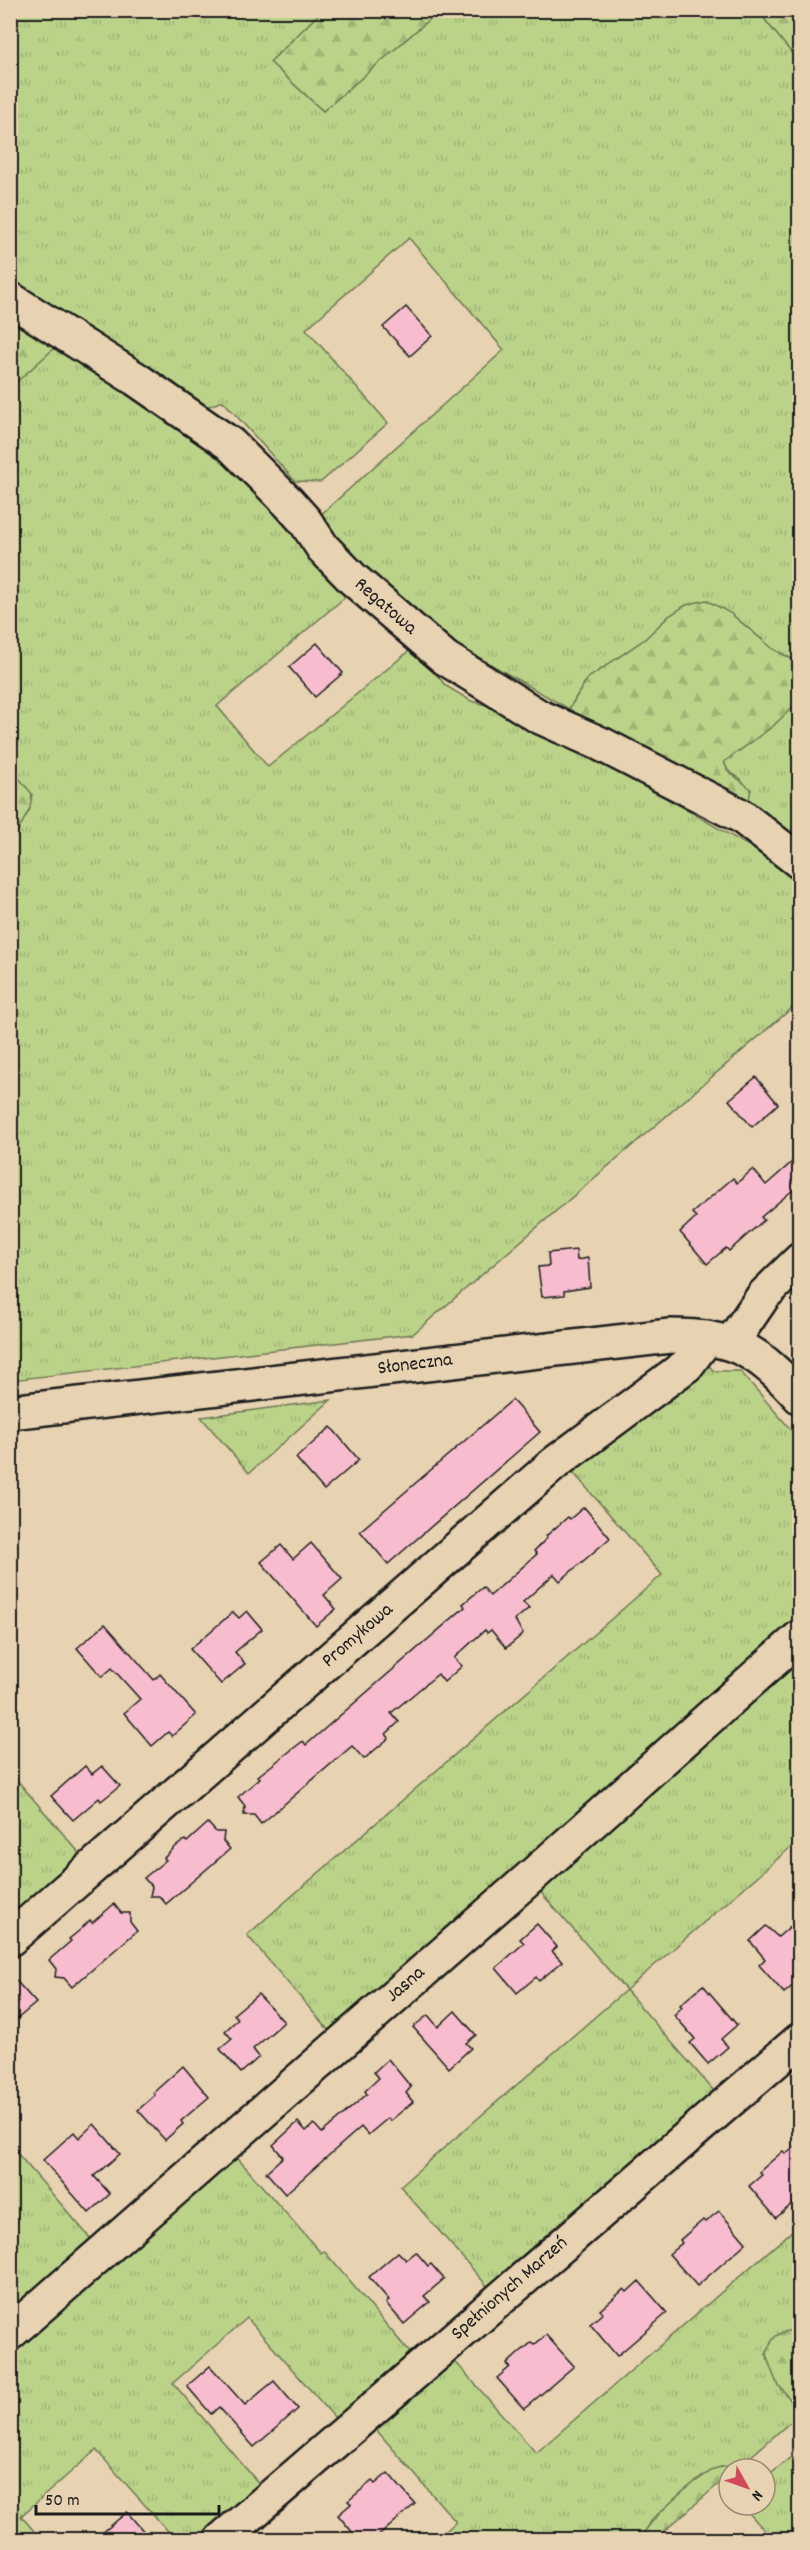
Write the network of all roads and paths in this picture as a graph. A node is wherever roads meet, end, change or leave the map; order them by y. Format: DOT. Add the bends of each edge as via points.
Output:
graph roads {
  1 [pos="10,299"];
  2 [pos="800,862"];
  3 [pos="800,1260"];
  4 [pos="720,1340"];
  5 [pos="800,1397"];
  6 [pos="10,1412"];
  7 [pos="800,1637"];
  8 [pos="10,1939"];
  9 [pos="800,2040"];
  10 [pos="10,2332"];
  11 [pos="221,2540"];
  1 -- 2 [label="street, Regatowa" via="230,444 288,502 353,579 445,658 538,716 741,816"];
  3 -- 4 [label="street"];
  4 -- 5 [label="street, Słoneczna" via="758,1357"];
  4 -- 6 [label="street, Słoneczna" via="643,1338"];
  4 -- 8 [label="street, Promykowa" via="555,1463"];
  7 -- 10 [label="street, Jasna"];
  9 -- 11 [label="street, Spełnionych Marzeń"];
}
